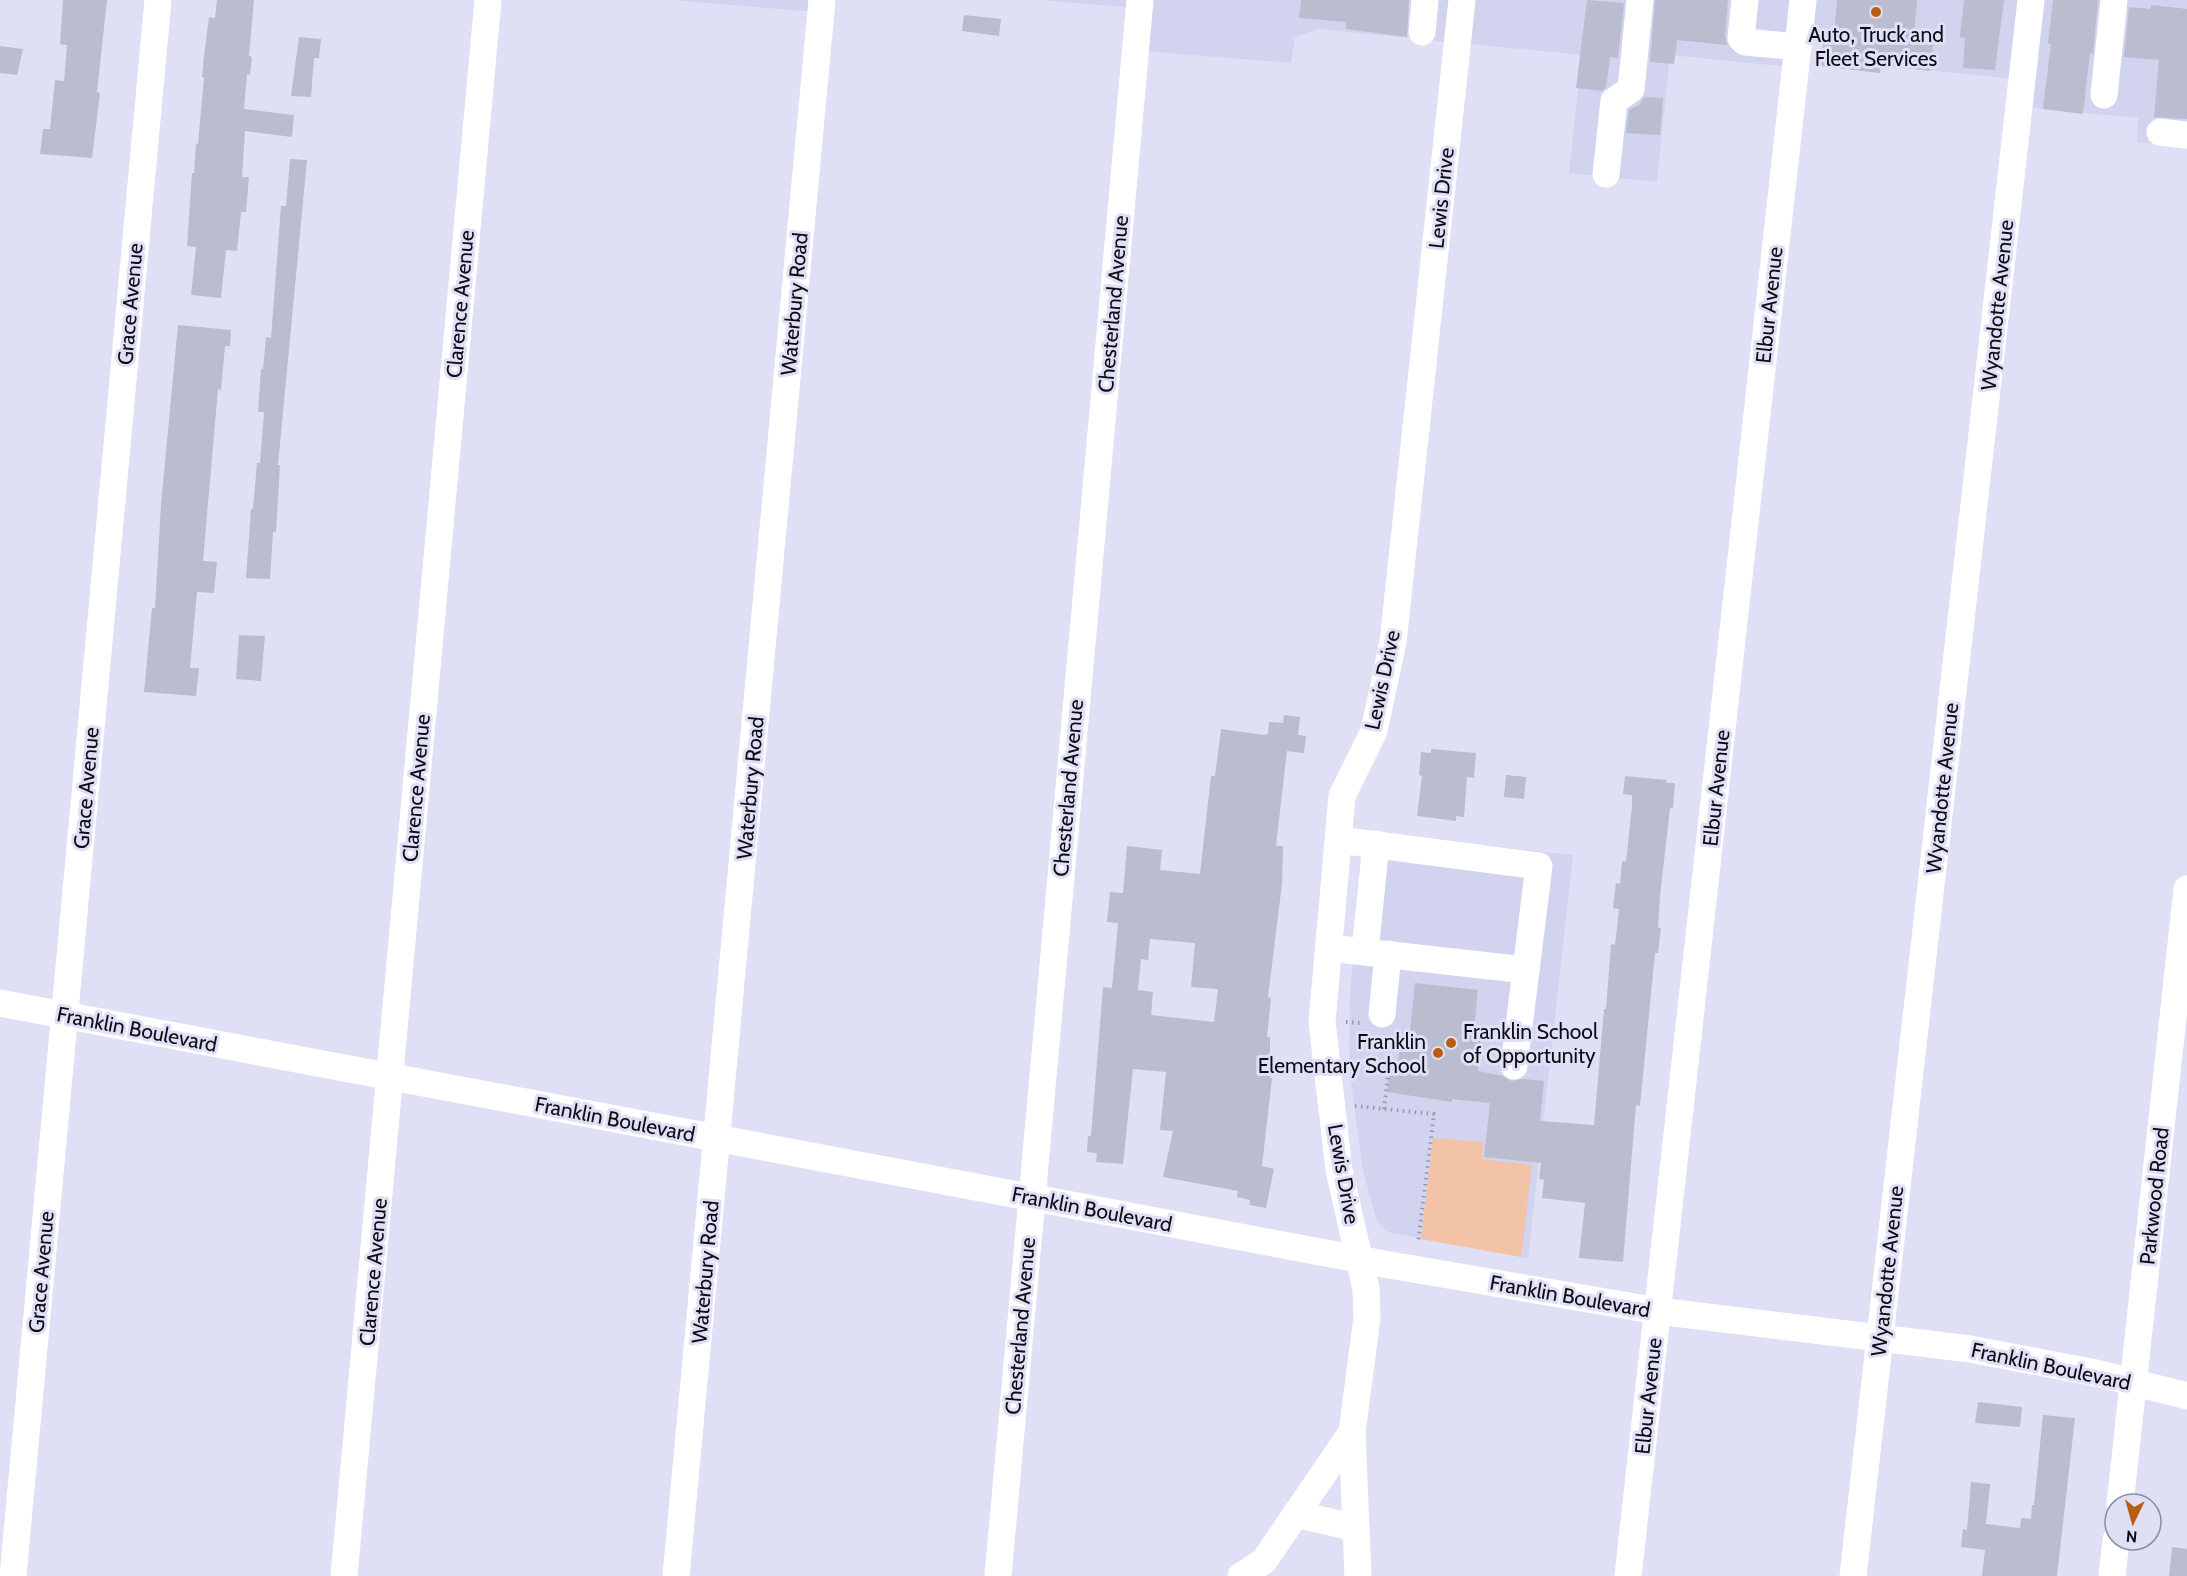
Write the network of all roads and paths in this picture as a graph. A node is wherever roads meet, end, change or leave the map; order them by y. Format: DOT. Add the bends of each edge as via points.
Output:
graph roads {
  1 [pos="158,0"];
  2 [pos="488,0"];
  3 [pos="822,0"];
  4 [pos="1140,0"];
  5 [pos="1425,0"];
  6 [pos="1462,0"];
  7 [pos="1640,0"];
  8 [pos="1745,0"];
  9 [pos="1803,0"];
  10 [pos="2031,0"];
  11 [pos="2114,0"];
  12 [pos="1422,32"];
  13 [pos="1798,47"];
  14 [pos="2104,95"];
  15 [pos="2160,132"];
  16 [pos="2187,135"];
  17 [pos="1606,174"];
  18 [pos="1339,840"];
  19 [pos="1376,844"];
  20 [pos="2187,889"];
  21 [pos="1329,948"];
  22 [pos="1377,953"];
  23 [pos="1526,970"];
  24 [pos="0,1003"];
  25 [pos="64,1016"];
  26 [pos="1346,1022"];
  27 [pos="1381,1022"];
  28 [pos="1514,1066"];
  29 [pos="390,1076"];
  30 [pos="1350,1106"];
  31 [pos="1384,1109"];
  32 [pos="718,1138"];
  33 [pos="1031,1197"];
  34 [pos="1418,1243"];
  35 [pos="1361,1259"];
  36 [pos="1658,1311"];
  37 [pos="1880,1337"];
  38 [pos="2134,1383"];
  39 [pos="2187,1396"];
  40 [pos="1352,1432"];
  41 [pos="2121,1492"];
  42 [pos="1296,1515"];
  43 [pos="1356,1528"];
  44 [pos="2115,1552"];
  45 [pos="13,1576"];
  46 [pos="344,1576"];
  47 [pos="676,1576"];
  48 [pos="998,1576"];
  49 [pos="1241,1576"];
  50 [pos="1358,1576"];
  51 [pos="1628,1576"];
  52 [pos="1853,1576"];
  53 [pos="2112,1576"];
  1 -- 25 [label="street, Grace Avenue"];
  2 -- 29 [label="street, Clarence Avenue"];
  3 -- 32 [label="street, Waterbury Road"];
  4 -- 33 [label="street, Chesterland Avenue"];
  5 -- 12 [label="street"];
  6 -- 18 [label="street, Lewis Drive" via="1393,642 1374,730 1342,796"];
  7 -- 17 [label="street" via="1630,89 1614,101"];
  8 -- 13 [label="street" via="1741,38 1745,42"];
  9 -- 13 [label="street, Elbur Avenue"];
  10 -- 37 [label="street, Wyandotte Avenue"];
  11 -- 14 [label="street"];
  13 -- 36 [label="street, Elbur Avenue"];
  15 -- 16 [label="street"];
  18 -- 19 [label="street"];
  18 -- 21 [label="street, Lewis Drive"];
  19 -- 22 [label="street"];
  19 -- 23 [label="street" via="1539,866"];
  20 -- 38 [label="street, Parkwood Road"];
  21 -- 22 [label="street"];
  21 -- 35 [label="street, Lewis Drive" via="1322,1022 1340,1170"];
  22 -- 23 [label="street"];
  22 -- 27 [label="street"];
  23 -- 28 [label="street"];
  24 -- 25 [label="street, Franklin Boulevard"];
  25 -- 29 [label="street, Franklin Boulevard"];
  25 -- 45 [label="street, Grace Avenue"];
  26 -- 27 [label="path"];
  27 -- 31 [label="path"];
  29 -- 32 [label="street, Franklin Boulevard"];
  29 -- 46 [label="street, Clarence Avenue"];
  30 -- 31 [label="path"];
  31 -- 34 [label="path" via="1434,1114"];
  32 -- 33 [label="street, Franklin Boulevard"];
  32 -- 47 [label="street, Waterbury Road"];
  33 -- 35 [label="street, Franklin Boulevard"];
  33 -- 48 [label="street, Chesterland Avenue"];
  35 -- 36 [label="street, Franklin Boulevard"];
  35 -- 40 [label="street, Lewis Drive" via="1367,1318"];
  36 -- 37 [label="street, Franklin Boulevard"];
  36 -- 51 [label="street, Elbur Avenue"];
  37 -- 38 [label="street, Franklin Boulevard" via="1991,1353"];
  37 -- 52 [label="street, Wyandotte Avenue"];
  38 -- 39 [label="street, Franklin Boulevard"];
  38 -- 41 [label="street, Parkwood Road"];
  40 -- 42 [label="street, Lewis Drive"];
  40 -- 43 [label="street"];
  42 -- 43 [label="street"];
  42 -- 49 [label="street, Lewis Drive" via="1264,1561"];
  43 -- 50 [label="street"];
  44 -- 53 [label="street"];
}
